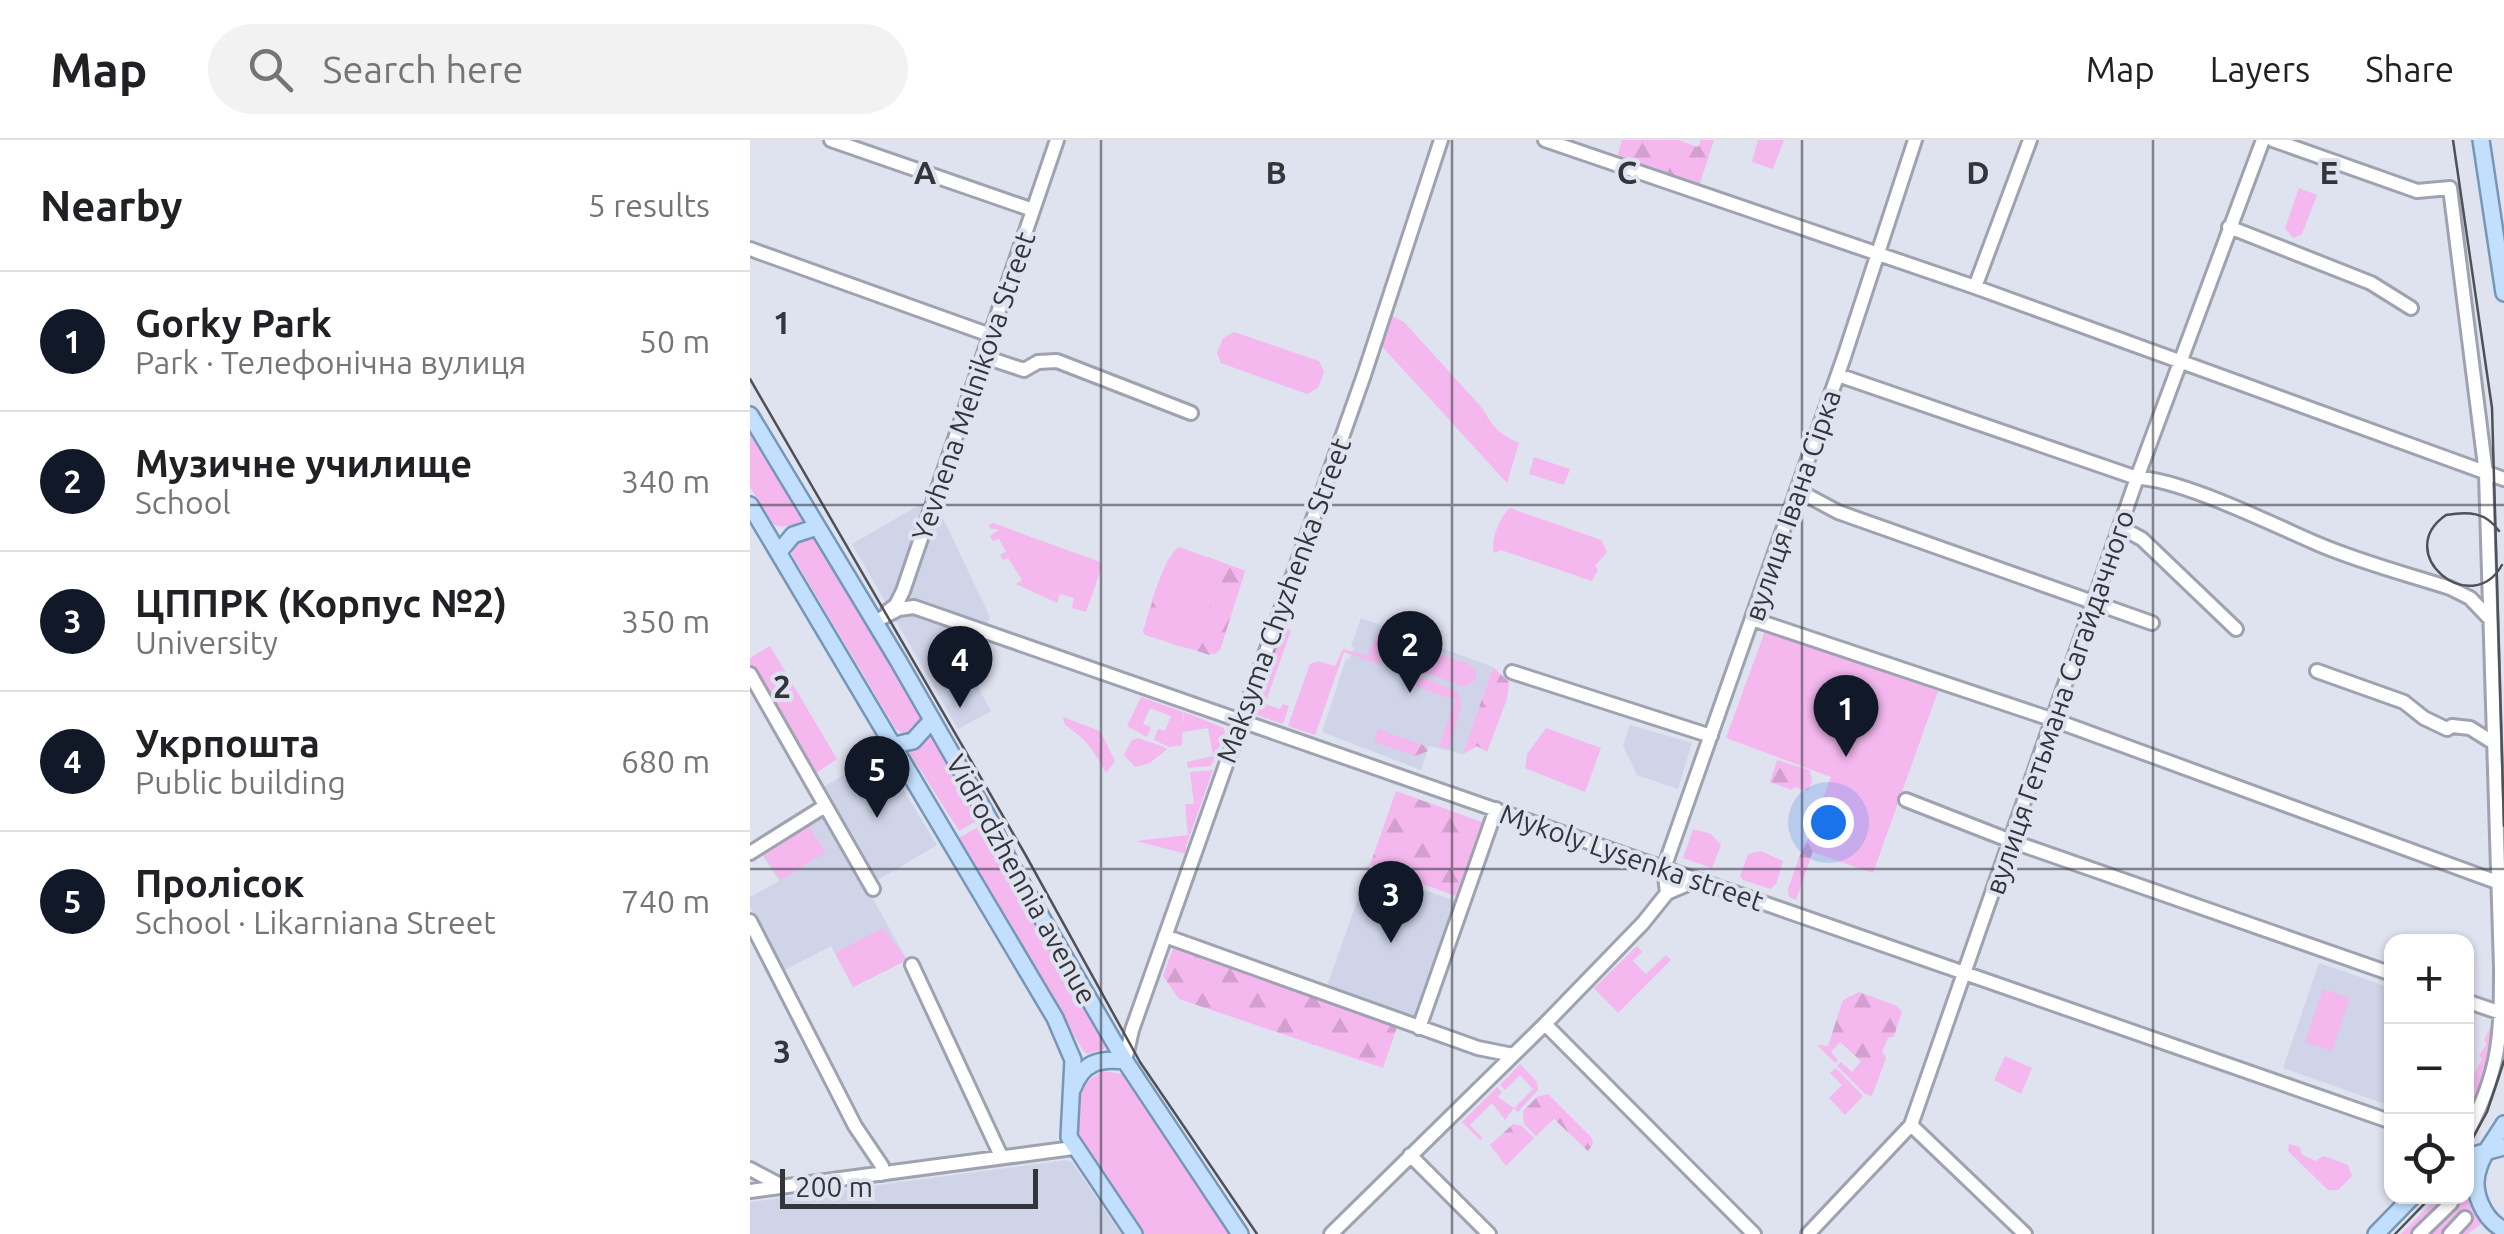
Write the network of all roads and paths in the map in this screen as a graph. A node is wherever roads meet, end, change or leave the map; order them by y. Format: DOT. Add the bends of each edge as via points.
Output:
graph roads {
  1 [pos="831,140"];
  2 [pos="1057,140"];
  3 [pos="1442,140"];
  4 [pos="1545,140"];
  5 [pos="1915,140"];
  6 [pos="2030,140"];
  7 [pos="2263,140"];
  8 [pos="2274,140"];
  9 [pos="2481,140"];
  10 [pos="1032,210"];
  11 [pos="2229,228"];
  12 [pos="750,249"];
  13 [pos="1876,253"];
  14 [pos="1975,287"];
  15 [pos="2504,293"];
  16 [pos="2411,308"];
  17 [pos="990,335"];
  18 [pos="985,357"];
  19 [pos="2180,361"];
  20 [pos="1838,375"];
  21 [pos="1191,412"];
  22 [pos="750,415"];
  23 [pos="2486,474"];
  24 [pos="2137,478"];
  25 [pos="2504,478"];
  26 [pos="1798,490"];
  27 [pos="750,507"];
  28 [pos="816,527"];
  29 [pos="2120,527"];
  30 [pos="779,552"];
  31 [pos="904,591"];
  32 [pos="2094,603"];
  33 [pos="914,607"];
  34 [pos="2490,619"];
  35 [pos="1752,620"];
  36 [pos="874,622"];
  37 [pos="2152,623"];
  38 [pos="2236,629"];
  39 [pos="2317,671"];
  40 [pos="1512,672"];
  41 [pos="750,674"];
  42 [pos="932,720"];
  43 [pos="2054,720"];
  44 [pos="1238,722"];
  45 [pos="1711,736"];
  46 [pos="2494,744"];
  47 [pos="894,745"];
  48 [pos="1906,800"];
  49 [pos="824,806"];
  50 [pos="1496,809"];
  51 [pos="2011,841"];
  52 [pos="750,853"];
  53 [pos="1664,868"];
  54 [pos="1697,880"];
  55 [pos="2497,882"];
  56 [pos="873,889"];
  57 [pos="1667,893"];
  58 [pos="750,920"];
  59 [pos="1165,936"];
  60 [pos="912,965"];
  61 [pos="2384,971"];
  62 [pos="1964,974"];
  63 [pos="2474,1004"];
  64 [pos="2501,1013"];
  65 [pos="1544,1024"];
  66 [pos="1418,1028"];
  67 [pos="1478,1048"];
  68 [pos="1513,1055"];
  69 [pos="1125,1061"];
  70 [pos="1490,1078"];
  71 [pos="1071,1095"];
  72 [pos="2474,1118"];
  73 [pos="2384,1119"];
  74 [pos="1911,1124"];
  75 [pos="2504,1124"];
  76 [pos="2504,1147"];
  77 [pos="1074,1148"];
  78 [pos="2485,1154"];
  79 [pos="1410,1155"];
  80 [pos="1001,1156"];
  81 [pos="2474,1156"];
  82 [pos="750,1168"];
  83 [pos="882,1174"];
  84 [pos="2474,1182"];
  85 [pos="784,1187"];
  86 [pos="750,1191"];
  87 [pos="2478,1191"];
  88 [pos="2404,1204"];
  89 [pos="2449,1204"];
  90 [pos="2465,1218"];
  91 [pos="2500,1228"];
  92 [pos="1134,1234"];
  93 [pos="1240,1234"];
  94 [pos="1331,1234"];
  95 [pos="1488,1234"];
  96 [pos="1754,1234"];
  97 [pos="1808,1234"];
  98 [pos="2025,1234"];
  99 [pos="2376,1234"];
  100 [pos="2420,1234"];
  101 [pos="2450,1234"];
  102 [pos="2480,1234"];
  1 -- 10 [label="street"];
  2 -- 10 [label="street, Yevhena Melnikova Street"];
  3 -- 44 [label="street, Maksyma Chyzhenka Street"];
  4 -- 13 [label="street"];
  5 -- 13 [label="street, вулиця Івана Сірка"];
  6 -- 14 [label="street"];
  7 -- 11 [label="street, вулиця Гетьмана Сагайдачного"];
  8 -- 23 [label="street" via="2417,191 2450,188"];
  9 -- 15 [label="main road"];
  10 -- 17 [label="street, Yevhena Melnikova Street"];
  11 -- 16 [label="street" via="2370,283"];
  11 -- 19 [label="street, вулиця Гетьмана Сагайдачного"];
  12 -- 17 [label="street"];
  13 -- 14 [label="street"];
  13 -- 20 [label="street, вулиця Івана Сірка"];
  14 -- 19 [label="street"];
  17 -- 18 [label="street, Yevhena Melnikova Street"];
  18 -- 21 [label="street" via="1024,370 1056,361"];
  18 -- 31 [label="street, Yevhena Melnikova Street"];
  19 -- 23 [label="street"];
  19 -- 24 [label="street, вулиця Гетьмана Сагайдачного"];
  20 -- 24 [label="street"];
  20 -- 26 [label="street, вулиця Івана Сірка"];
  22 -- 28 [label="main road, Vidrodzhennia avenue"];
  23 -- 25 [label="street"];
  23 -- 34 [label="street"];
  24 -- 29 [label="street, вулиця Гетьмана Сагайдачного"];
  24 -- 34 [label="street" via="2450,588"];
  26 -- 32 [label="street" via="1838,512"];
  26 -- 35 [label="street, вулиця Івана Сірка"];
  27 -- 30 [label="main road, Vidrodzhennia avenue"];
  28 -- 30 [label="main road" via="793,535"];
  28 -- 36 [label="main road, Vidrodzhennia avenue"];
  29 -- 32 [label="street, вулиця Гетьмана Сагайдачного"];
  29 -- 38 [label="street" via="2142,539"];
  30 -- 47 [label="main road, Vidrodzhennia avenue"];
  31 -- 33 [label="street"];
  31 -- 36 [label="street, Yevhena Melnikova Street"];
  32 -- 37 [label="street"];
  32 -- 43 [label="street, вулиця Гетьмана Сагайдачного"];
  33 -- 36 [label="street"];
  33 -- 44 [label="street, Mykoly Lysenka street"];
  34 -- 46 [label="street"];
  35 -- 43 [label="street"];
  35 -- 45 [label="street, вулиця Івана Сірка"];
  36 -- 42 [label="main road, Vidrodzhennia avenue"];
  39 -- 46 [label="street" via="2404,702 2447,730 2470,728"];
  40 -- 45 [label="street"];
  41 -- 49 [label="street"];
  42 -- 47 [label="main road" via="913,741"];
  42 -- 69 [label="main road, Vidrodzhennia avenue"];
  43 -- 51 [label="street, вулиця Гетьмана Сагайдачного"];
  43 -- 55 [label="street"];
  44 -- 50 [label="street, Mykoly Lysenka street"];
  44 -- 59 [label="street, Maksyma Chyzhenka Street"];
  45 -- 53 [label="street, вулиця Івана Сірка"];
  46 -- 55 [label="street"];
  47 -- 71 [label="main road, Vidrodzhennia avenue" via="1055,1018 1074,1060"];
  48 -- 51 [label="street"];
  49 -- 52 [label="street"];
  49 -- 56 [label="street"];
  50 -- 53 [label="street, Mykoly Lysenka street"];
  50 -- 66 [label="street"];
  51 -- 61 [label="street"];
  51 -- 62 [label="street, вулиця Гетьмана Сагайдачного"];
  53 -- 54 [label="street, Mykoly Lysenka street"];
  53 -- 57 [label="street"];
  54 -- 57 [label="street"];
  54 -- 62 [label="street, Mykoly Lysenka street"];
  55 -- 64 [label="street"];
  57 -- 65 [label="street"];
  58 -- 83 [label="street"];
  59 -- 66 [label="street"];
  59 -- 69 [label="street, Maksyma Chyzhenka Street"];
  60 -- 80 [label="street"];
  62 -- 73 [label="street, Mykoly Lysenka street"];
  62 -- 74 [label="street, вулиця Гетьмана Сагайдачного"];
  63 -- 64 [label="street"];
  64 -- 72 [label="street" via="2491,1082"];
  65 -- 68 [label="street"];
  65 -- 96 [label="street"];
  66 -- 67 [label="street"];
  67 -- 68 [label="street"];
  67 -- 70 [label="street" via="1494,1058"];
  68 -- 70 [label="street"];
  69 -- 71 [label="main road" via="1086,1066"];
  69 -- 93 [label="main road, Vidrodzhennia avenue"];
  70 -- 79 [label="street"];
  71 -- 77 [label="main road, Vidrodzhennia avenue" via="1068,1137"];
  74 -- 97 [label="street, вулиця Гетьмана Сагайдачного"];
  74 -- 98 [label="street"];
  75 -- 78 [label="main road"];
  76 -- 78 [label="main road"];
  76 -- 87 [label="main road" via="2487,1161"];
  77 -- 80 [label="street"];
  77 -- 92 [label="main road"];
  78 -- 81 [label="main road"];
  78 -- 87 [label="main road"];
  79 -- 94 [label="street"];
  79 -- 95 [label="street"];
  80 -- 83 [label="street"];
  82 -- 85 [label="street"];
  83 -- 85 [label="street"];
  84 -- 87 [label="street"];
  85 -- 86 [label="street"];
  87 -- 91 [label="main road" via="2487,1216"];
  88 -- 99 [label="main road"];
  89 -- 100 [label="street"];
  90 -- 101 [label="street"];
  91 -- 102 [label="main road"];
}
